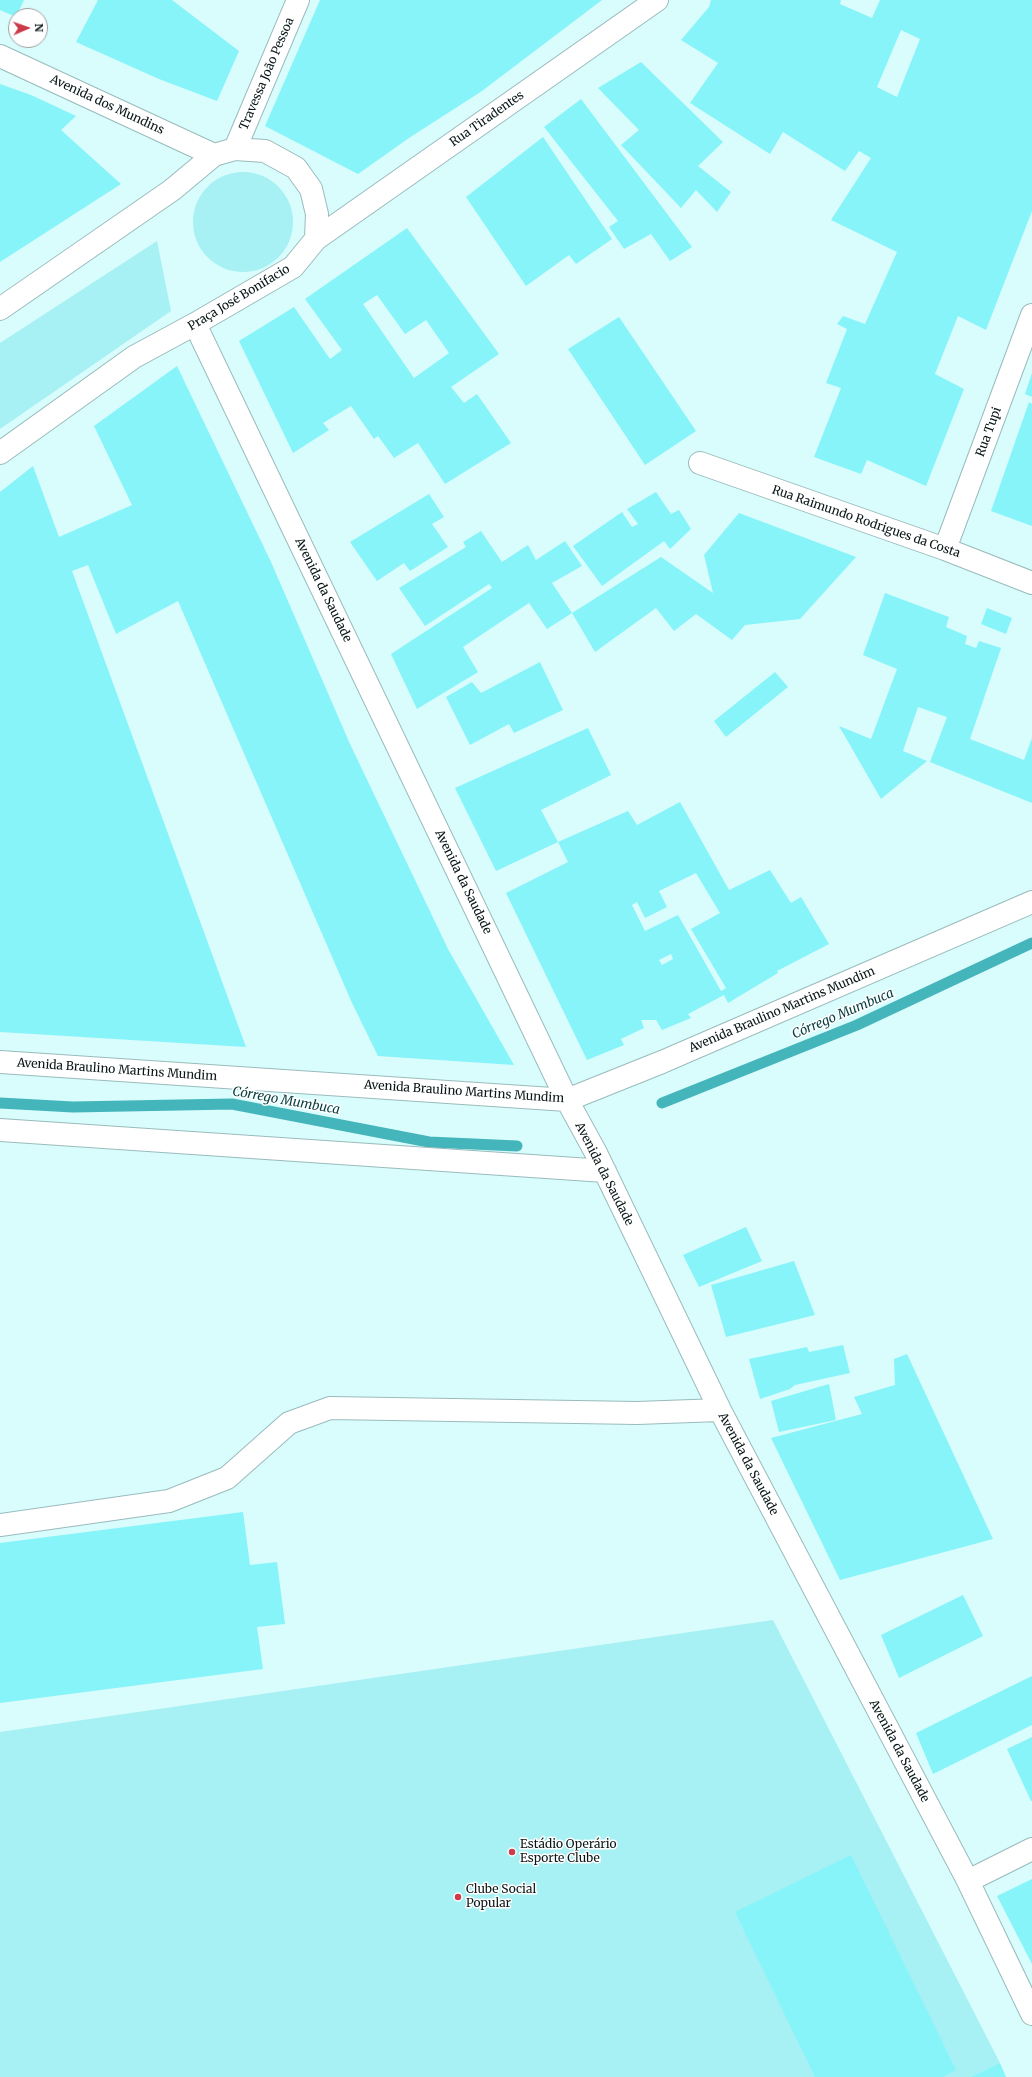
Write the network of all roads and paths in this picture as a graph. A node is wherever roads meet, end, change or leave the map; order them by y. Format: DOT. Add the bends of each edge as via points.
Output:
graph roads {
  1 [pos="298,0"];
  2 [pos="657,0"];
  3 [pos="0,56"];
  4 [pos="235,149"];
  5 [pos="214,155"];
  6 [pos="316,238"];
  7 [pos="0,309"];
  8 [pos="1032,315"];
  9 [pos="195,324"];
  10 [pos="0,453"];
  11 [pos="700,463"];
  12 [pos="946,549"];
  13 [pos="1032,582"];
  14 [pos="1032,902"];
  15 [pos="0,1062"];
  16 [pos="570,1106"];
  17 [pos="0,1130"];
  18 [pos="600,1162"];
  19 [pos="720,1410"];
  20 [pos="0,1525"];
  21 [pos="1032,1849"];
  22 [pos="968,1881"];
  23 [pos="1032,2014"];
  1 -- 4 [label="street, Travessa João Pessoa"];
  2 -- 6 [label="street, Rua Tiradentes"];
  3 -- 5 [label="street, Avenida dos Mundins"];
  4 -- 5 [label="street"];
  4 -- 6 [label="street" via="265,152 296,168 311,189 316,214"];
  5 -- 7 [label="street" via="172,190"];
  6 -- 9 [label="street, Praça José Bonifacio" via="293,267"];
  8 -- 12 [label="street, Rua Tupi"];
  9 -- 10 [label="street, Praça José Bonifacio" via="134,357"];
  9 -- 16 [label="street, Avenida da Saudade"];
  11 -- 12 [label="street, Rua Raimundo Rodrigues da Costa"];
  12 -- 13 [label="street, Rua Raimundo Rodrigues da Costa"];
  14 -- 16 [label="street, Avenida Braulino Martins Mundim" via="662,1062"];
  15 -- 16 [label="street, Avenida Braulino Martins Mundim"];
  16 -- 18 [label="street, Avenida da Saudade"];
  17 -- 18 [label="street"];
  18 -- 19 [label="street, Avenida da Saudade"];
  19 -- 20 [label="street" via="637,1413 330,1408 289,1424 227,1478 169,1501"];
  19 -- 22 [label="street, Avenida da Saudade"];
  21 -- 22 [label="street"];
  22 -- 23 [label="street, Avenida da Saudade"];
}
